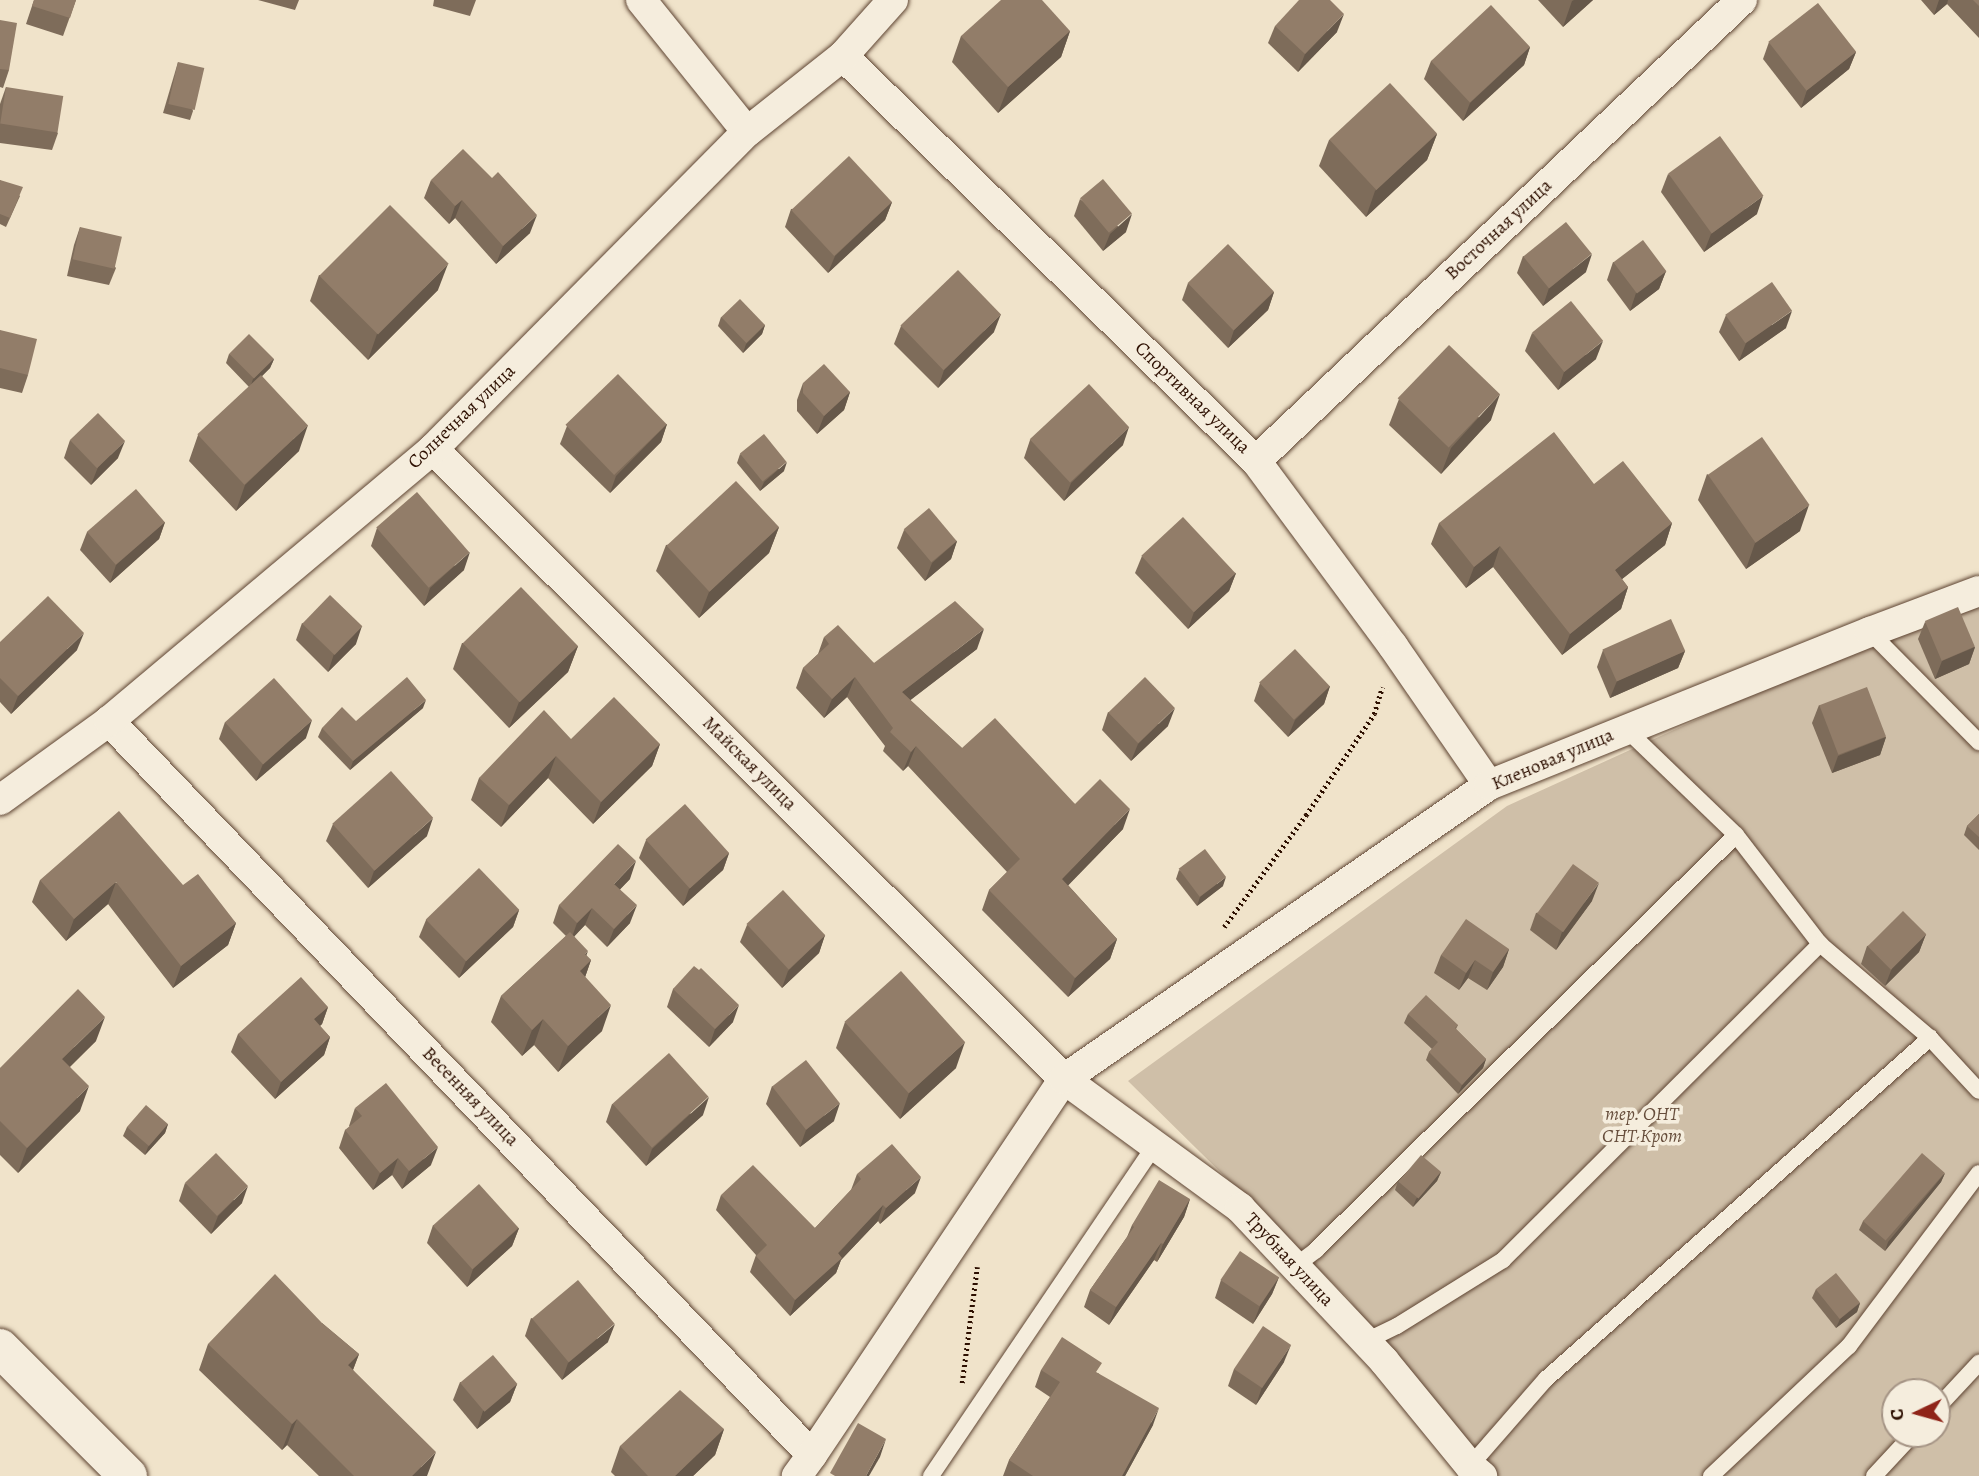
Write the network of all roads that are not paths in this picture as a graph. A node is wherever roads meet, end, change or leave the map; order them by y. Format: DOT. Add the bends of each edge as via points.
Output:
graph roads {
  1 [pos="641,0"];
  2 [pos="893,0"];
  3 [pos="1742,0"];
  4 [pos="843,56"];
  5 [pos="747,132"];
  6 [pos="433,449"];
  7 [pos="1256,461"];
  8 [pos="1979,592"];
  9 [pos="1870,632"];
  10 [pos="109,721"];
  11 [pos="1627,730"];
  12 [pos="1979,742"];
  13 [pos="1489,785"];
  14 [pos="0,800"];
  15 [pos="1736,835"];
  16 [pos="1820,944"];
  17 [pos="1930,1038"];
  18 [pos="1064,1079"];
  19 [pos="1979,1091"];
  20 [pos="1156,1144"];
  21 [pos="1979,1173"];
  22 [pos="1295,1266"];
  23 [pos="1366,1341"];
  24 [pos="0,1348"];
  25 [pos="1979,1363"];
  26 [pos="1951,1393"];
  27 [pos="1900,1448"];
  28 [pos="805,1465"];
  29 [pos="1476,1471"];
  30 [pos="128,1476"];
  31 [pos="931,1476"];
  32 [pos="1712,1476"];
  33 [pos="1874,1476"];
  1 -- 5 [label="street"];
  2 -- 4 [label="street, Солнечная улица"];
  3 -- 7 [label="street, Восточная улица"];
  4 -- 5 [label="street, Солнечная улица"];
  4 -- 7 [label="street, Спортивная улица"];
  5 -- 6 [label="street, Солнечная улица"];
  6 -- 10 [label="street, Солнечная улица"];
  6 -- 18 [label="street, Майская улица"];
  7 -- 13 [label="street, Спортивная улица"];
  8 -- 9 [label="street, Кленовая улица"];
  9 -- 11 [label="street, Кленовая улица"];
  9 -- 12 [label="lane"];
  10 -- 14 [label="street, Солнечная улица"];
  10 -- 28 [label="street, Весенняя улица"];
  11 -- 13 [label="street, Кленовая улица"];
  11 -- 15 [label="lane"];
  13 -- 18 [label="street, Кленовая улица"];
  15 -- 16 [label="lane"];
  15 -- 22 [label="lane"];
  16 -- 17 [label="lane"];
  16 -- 23 [label="lane" via="1503,1260"];
  17 -- 19 [label="lane"];
  17 -- 29 [label="lane" via="1546,1379"];
  18 -- 20 [label="street, Трубная улица"];
  18 -- 28 [label="street"];
  20 -- 22 [label="street, Трубная улица" via="1240,1208"];
  20 -- 31 [label="lane"];
  21 -- 32 [label="lane" via="1849,1346"];
  22 -- 23 [label="street, Трубная улица"];
  23 -- 29 [label="street, Трубная улица"];
  24 -- 30 [label="street"];
  25 -- 26 [label="lane"];
  27 -- 33 [label="lane"];
}
